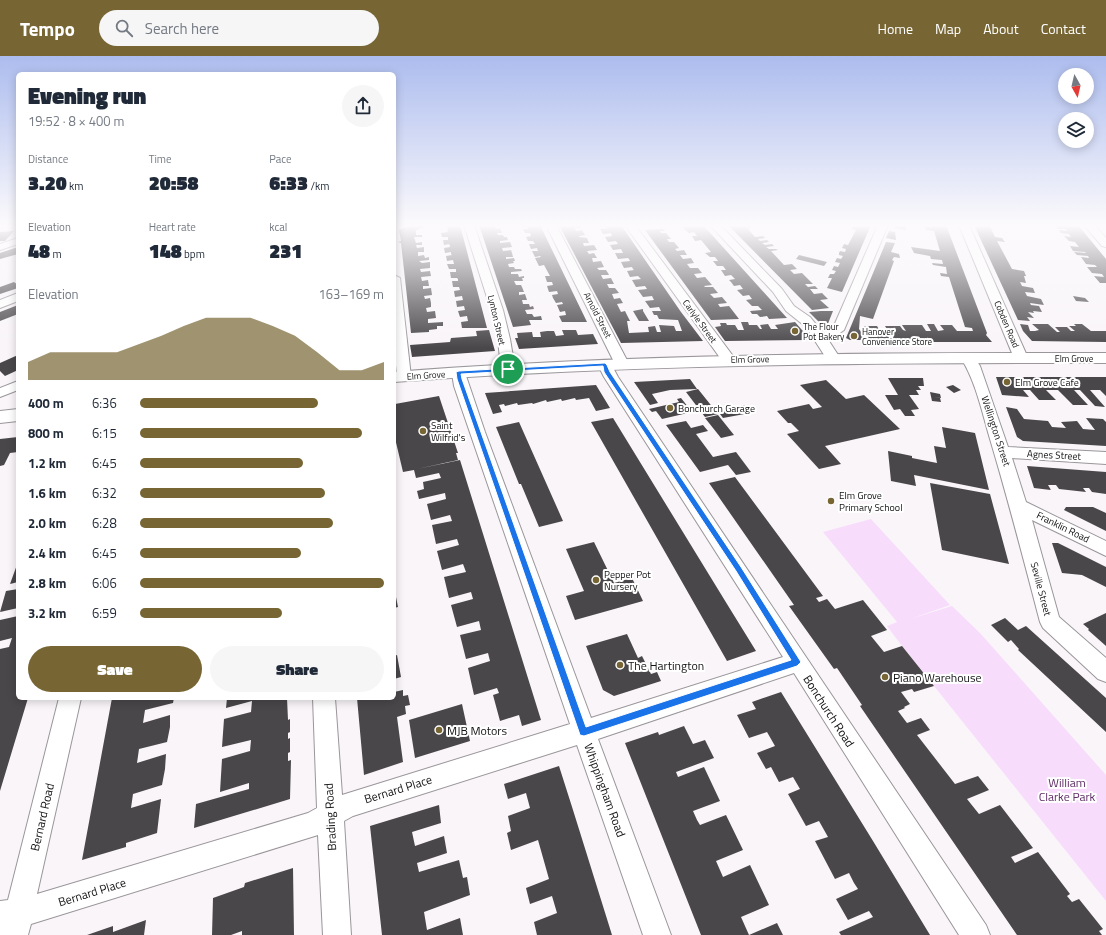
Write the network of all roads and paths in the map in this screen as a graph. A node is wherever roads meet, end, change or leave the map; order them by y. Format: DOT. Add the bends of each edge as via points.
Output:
graph roads {
  1 [pos="483,266"];
  2 [pos="570,266"];
  3 [pos="660,266"];
  4 [pos="754,266"];
  5 [pos="866,266"];
  6 [pos="982,266"];
  7 [pos="16,298"];
  8 [pos="0,304"];
  9 [pos="396,318"];
  10 [pos="822,340"];
  11 [pos="833,358"];
  12 [pos="968,358"];
  13 [pos="1021,358"];
  14 [pos="1106,358"];
  15 [pos="728,359"];
  16 [pos="614,364"];
  17 [pos="508,369"];
  18 [pos="459,372"];
  19 [pos="399,377"];
  20 [pos="16,386"];
  21 [pos="0,392"];
  22 [pos="16,415"];
  23 [pos="0,417"];
  24 [pos="1003,452"];
  25 [pos="1106,458"];
  26 [pos="1020,506"];
  27 [pos="1106,549"];
  28 [pos="797,662"];
  29 [pos="1106,672"];
  30 [pos="69,700"];
  31 [pos="324,700"];
  32 [pos="584,732"];
  33 [pos="330,814"];
  34 [pos="11,921"];
  35 [pos="336,935"];
  36 [pos="657,935"];
  37 [pos="976,935"];
  1 -- 17 [label="street, Lynton Street" via="504,340 504,357"];
  2 -- 16 [label="street, Arnold Street"];
  3 -- 15 [label="street, Carlyle Street"];
  4 -- 10 [label="street"];
  5 -- 10 [label="street" via="838,330"];
  6 -- 13 [label="street, Cobden Road"];
  7 -- 8 [label="street"];
  9 -- 19 [label="street"];
  10 -- 11 [label="street"];
  11 -- 12 [label="street, Elm Grove"];
  11 -- 15 [label="street, Elm Grove"];
  12 -- 13 [label="street, Elm Grove"];
  12 -- 24 [label="street, Wellington Street" via="983,392"];
  13 -- 14 [label="street, Elm Grove"];
  15 -- 16 [label="street, Elm Grove"];
  16 -- 17 [label="street, Elm Grove"];
  16 -- 28 [label="street, Bonchurch Road" via="607,372 734,562"];
  17 -- 18 [label="street, Elm Grove"];
  18 -- 19 [label="street, Elm Grove"];
  18 -- 32 [label="street, Whippingham Road" via="461,386"];
  20 -- 21 [label="street"];
  22 -- 23 [label="street"];
  24 -- 25 [label="street, Agnes Street"];
  24 -- 26 [label="street, Wellington Street"];
  26 -- 27 [label="street, Franklin Road"];
  26 -- 29 [label="street, Seville Street" via="1050,622"];
  28 -- 32 [label="street, Bernard Place"];
  28 -- 37 [label="street, Bonchurch Road"];
  30 -- 34 [label="street, Bernard Road"];
  31 -- 33 [label="street, Brading Road"];
  32 -- 33 [label="street, Bernard Place" via="348,805"];
  32 -- 36 [label="street, Whippingham Road"];
  33 -- 34 [label="street, Bernard Place" via="313,824 54,904"];
  33 -- 35 [label="street, Brading Road"];
}
